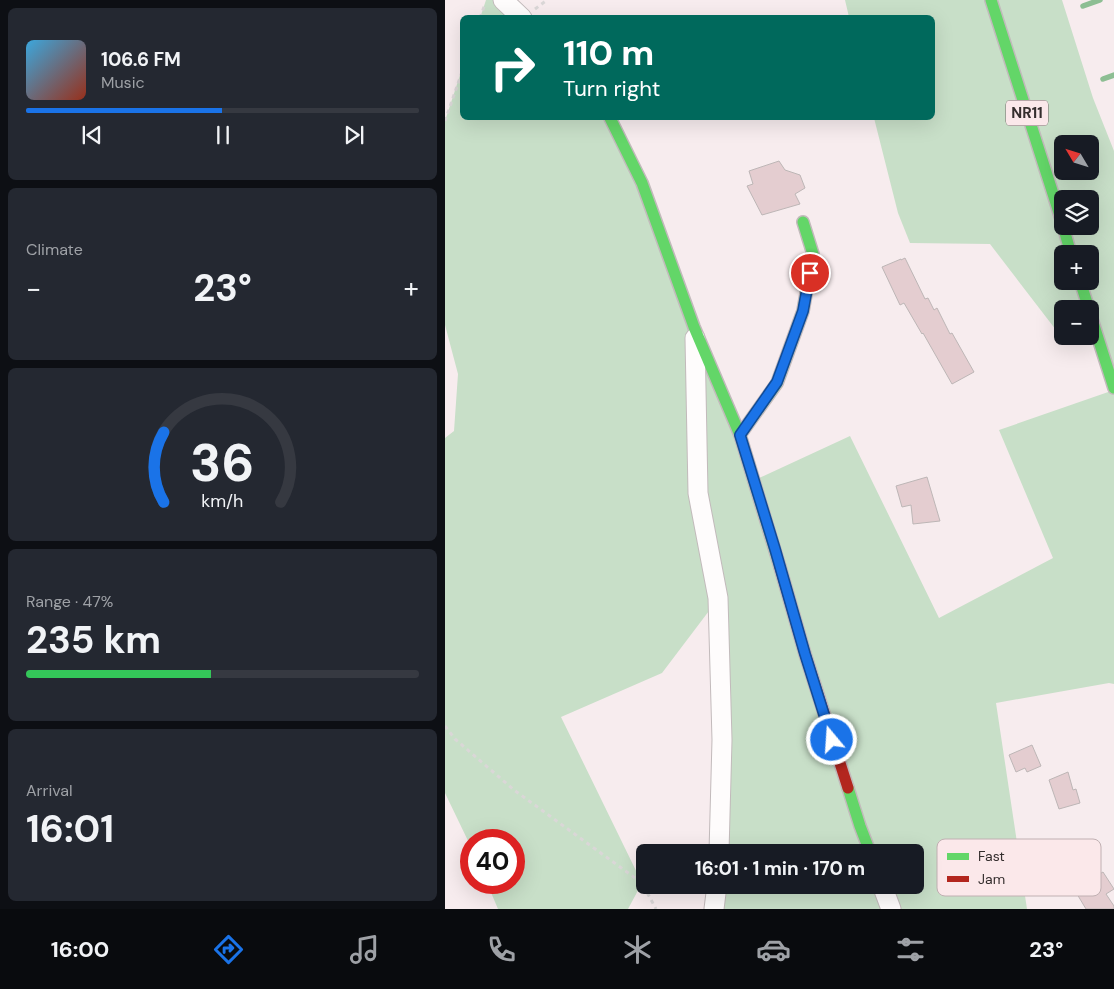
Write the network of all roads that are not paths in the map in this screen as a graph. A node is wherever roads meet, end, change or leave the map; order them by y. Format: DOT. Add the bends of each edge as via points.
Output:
graph roads {
  1 [pos="503,0"];
  2 [pos="991,0"];
  3 [pos="519,15"];
  4 [pos="611,120"];
  5 [pos="1054,198"];
  6 [pos="803,222"];
  7 [pos="695,327"];
  8 [pos="1099,341"];
  9 [pos="1114,388"];
  10 [pos="740,435"];
  11 [pos="719,844"];
  12 [pos="867,844"];
  13 [pos="716,894"];
  14 [pos="885,894"];
  15 [pos="714,909"];
  16 [pos="891,909"];
  1 -- 3 [label="street"];
  2 -- 5 [label="main road, NR11"];
  4 -- 7 [label="main road" via="641,183"];
  6 -- 10 [label="main road" via="813,254 803,311 777,382"];
  7 -- 10 [label="main road"];
  7 -- 11 [label="street" via="698,492 718,598 722,740"];
  8 -- 9 [label="main road"];
  10 -- 12 [label="main road" via="805,654"];
  13 -- 15 [label="street"];
  14 -- 16 [label="street"];
}
